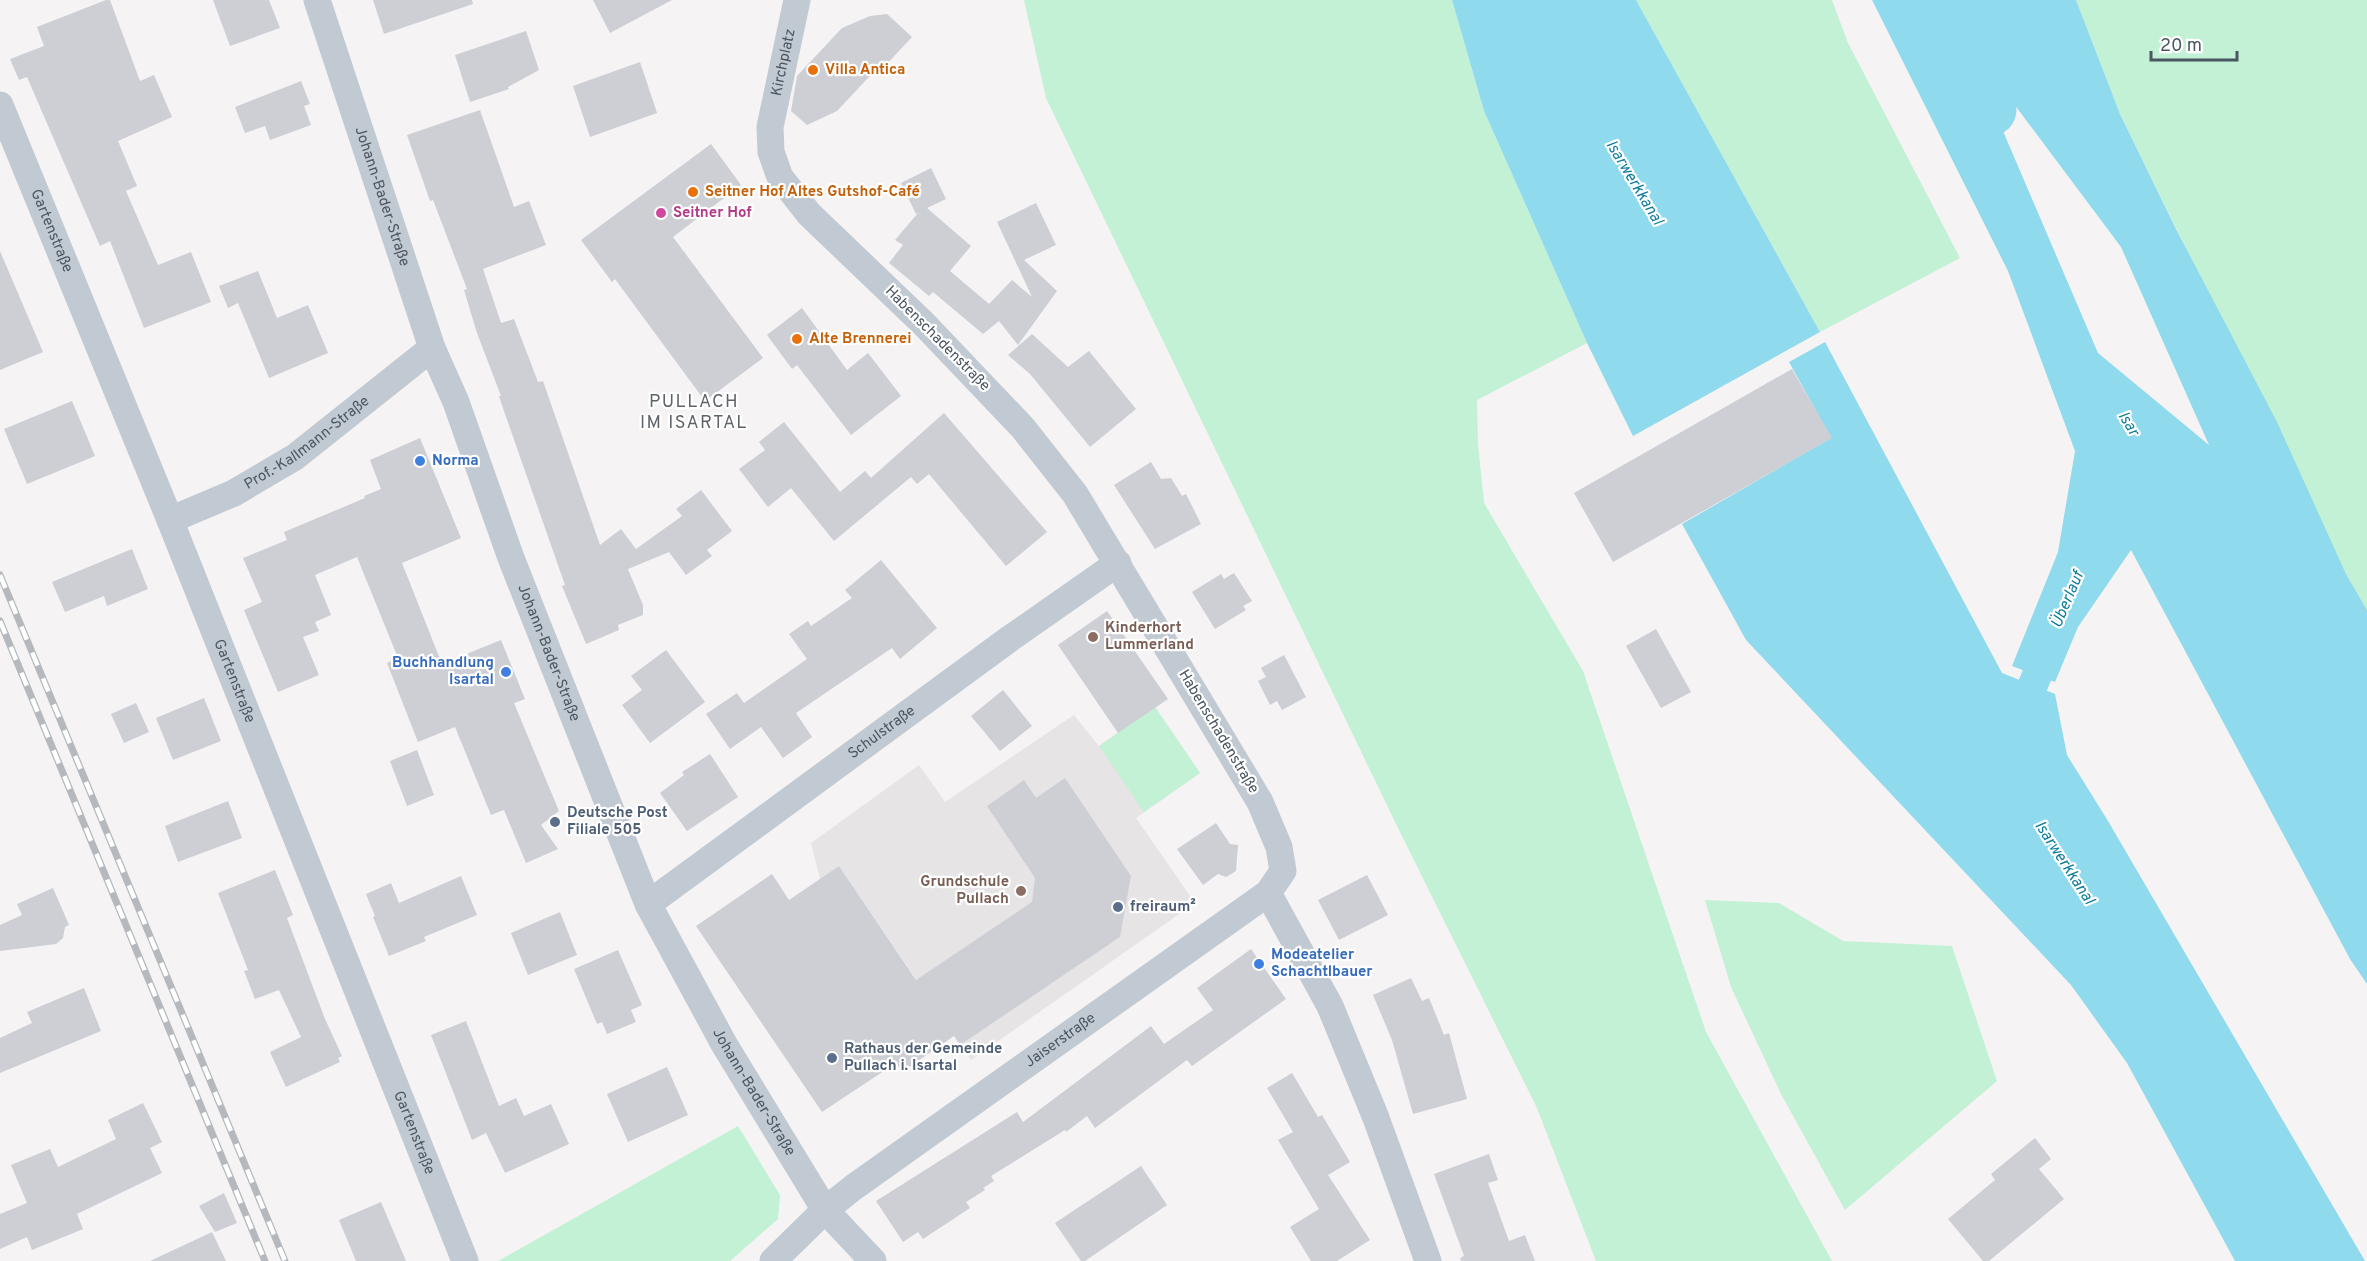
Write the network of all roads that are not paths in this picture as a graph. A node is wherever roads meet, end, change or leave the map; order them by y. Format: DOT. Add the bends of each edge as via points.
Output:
graph roads {
  1 [pos="317,0"];
  2 [pos="796,0"];
  3 [pos="0,105"];
  4 [pos="770,127"];
  5 [pos="432,348"];
  6 [pos="170,520"];
  7 [pos="1118,563"];
  8 [pos="1268,893"];
  9 [pos="648,904"];
  10 [pos="825,1210"];
  11 [pos="465,1261"];
  12 [pos="773,1261"];
  13 [pos="873,1261"];
  14 [pos="1428,1261"];
  1 -- 5 [label="street, Johann-Bader-Straße"];
  2 -- 4 [label="street, Kirchplatz"];
  3 -- 6 [label="street, Gartenstraße"];
  4 -- 7 [label="street, Habenschadenstraße" via="771,152 780,177 809,214 924,324 1023,428 1075,494"];
  5 -- 6 [label="street, Prof.-Kallmann-Straße" via="295,457 234,493"];
  5 -- 9 [label="street, Johann-Bader-Straße"];
  6 -- 11 [label="street, Gartenstraße"];
  7 -- 8 [label="street, Habenschadenstraße" via="1260,802 1279,847 1283,871"];
  7 -- 9 [label="street, Schulstraße"];
  8 -- 10 [label="street, Jaiserstraße"];
  8 -- 14 [label="street" via="1330,1006"];
  9 -- 10 [label="street, Johann-Bader-Straße" via="724,1044"];
  10 -- 12 [label="street, Jaiserstraße"];
  10 -- 13 [label="street, Johann-Bader-Straße"];
}
